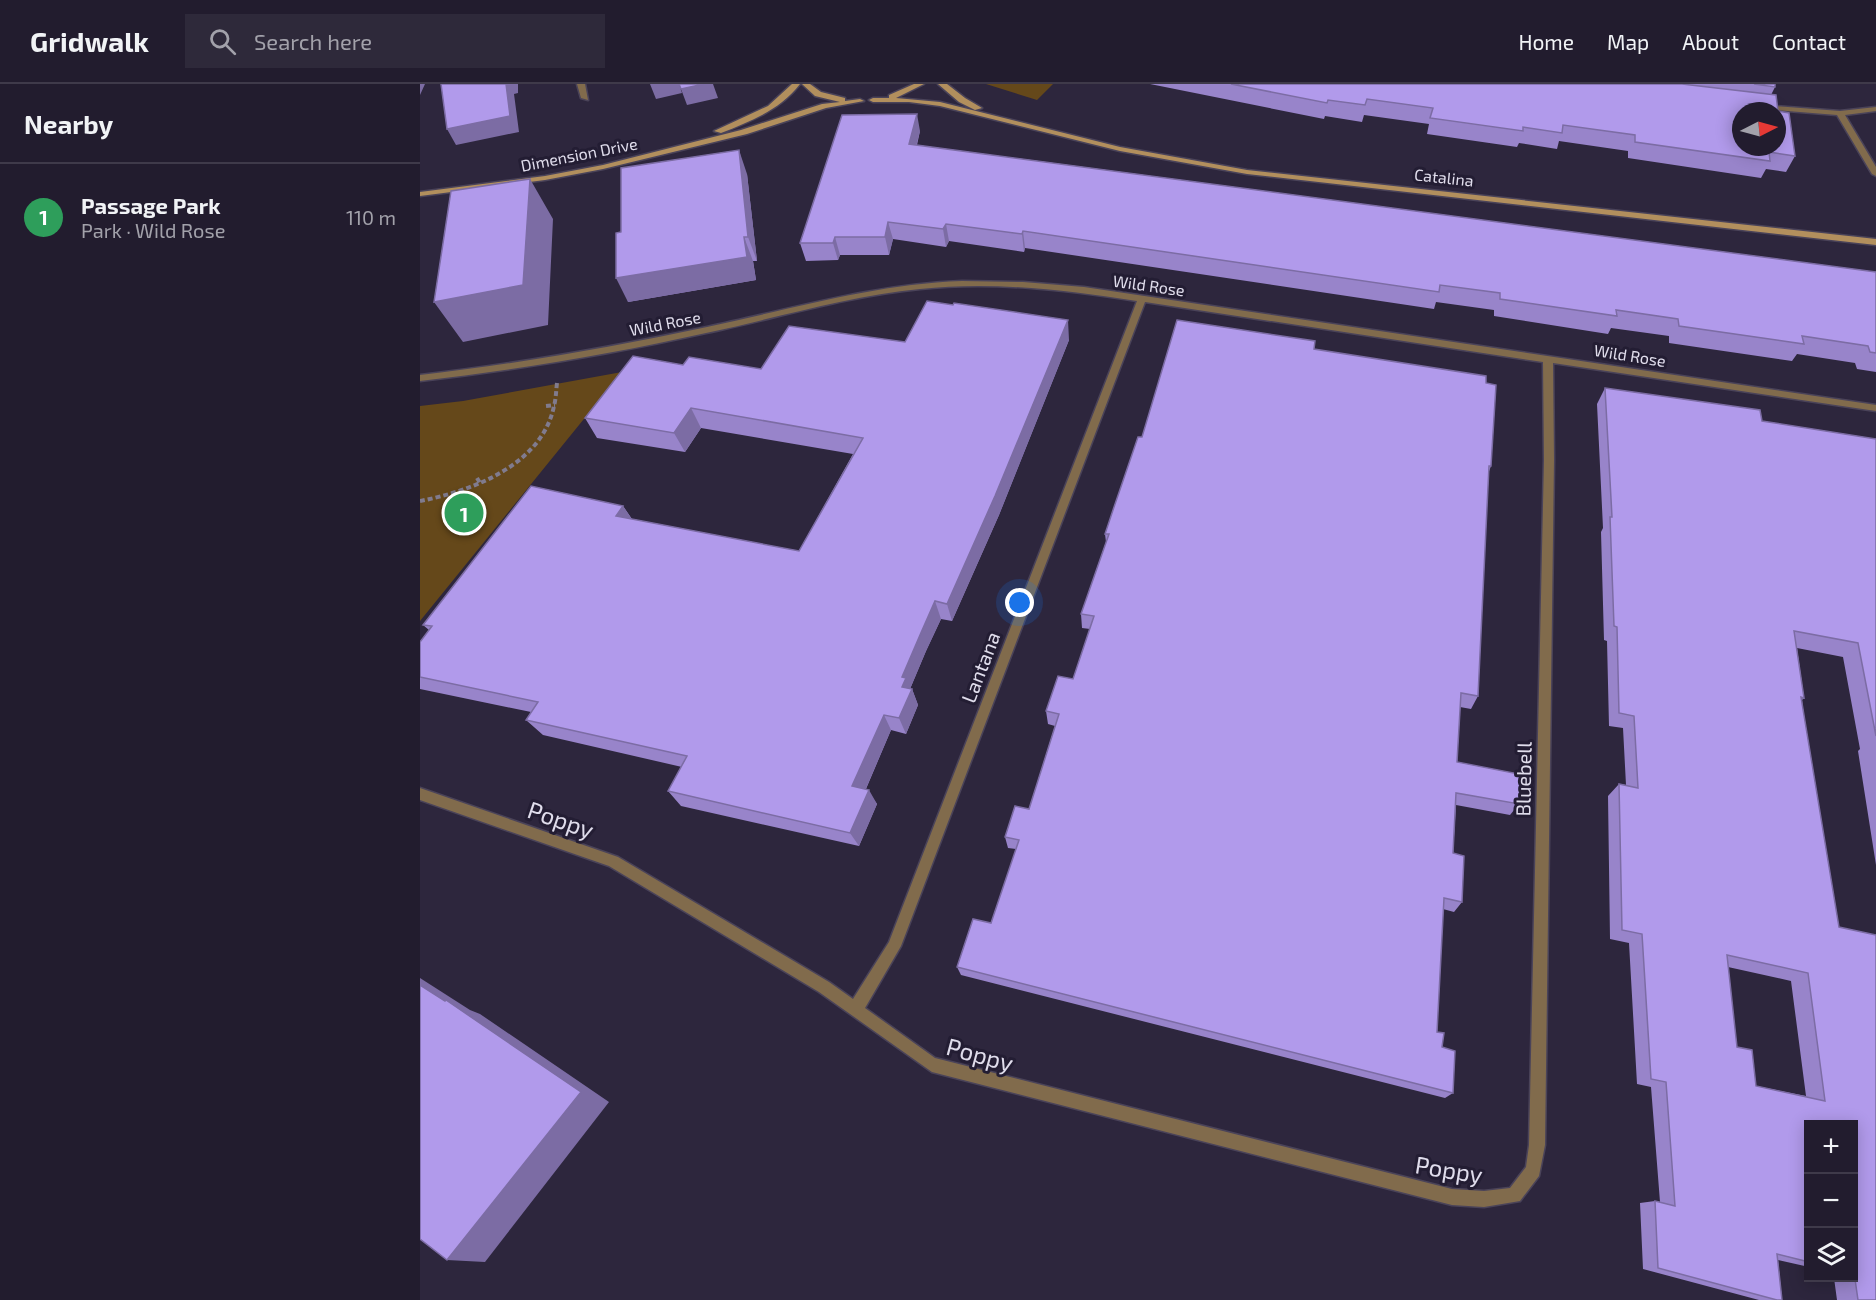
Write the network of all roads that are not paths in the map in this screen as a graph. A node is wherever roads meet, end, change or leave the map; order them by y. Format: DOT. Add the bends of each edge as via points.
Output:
graph roads {
  1 [pos="581,84"];
  2 [pos="796,84"];
  3 [pos="806,84"];
  4 [pos="920,84"];
  5 [pos="942,84"];
  6 [pos="585,98"];
  7 [pos="873,100"];
  8 [pos="860,101"];
  9 [pos="1786,108"];
  10 [pos="1876,109"];
  11 [pos="1840,112"];
  12 [pos="1012,122"];
  13 [pos="672,149"];
  14 [pos="1876,174"];
  15 [pos="420,194"];
  16 [pos="1876,242"];
  17 [pos="1142,299"];
  18 [pos="1548,358"];
  19 [pos="420,378"];
  20 [pos="1876,408"];
  21 [pos="420,794"];
  22 [pos="855,1010"];
  23 [pos="1514,1195"];
  1 -- 6 [label="street"];
  2 -- 13 [label="street, Dimension Drive" via="765,112"];
  3 -- 8 [label="street" via="827,97"];
  4 -- 7 [label="street" via="896,96"];
  5 -- 12 [label="street, Catalina" via="962,100"];
  7 -- 8 [label="street"];
  7 -- 12 [label="street, Catalina" via="925,101"];
  8 -- 13 [label="street, Dimension Drive" via="809,110 744,132"];
  9 -- 11 [label="street"];
  10 -- 11 [label="street"];
  11 -- 14 [label="street"];
  12 -- 16 [label="street, Catalina" via="1120,149 1247,172"];
  13 -- 15 [label="street, Dimension Drive" via="545,178"];
  17 -- 18 [label="street, Wild Rose"];
  17 -- 19 [label="street, Wild Rose" via="1002,283 921,286 838,299 747,322 558,358"];
  17 -- 22 [label="street, Lantana" via="894,946"];
  18 -- 20 [label="street, Wild Rose"];
  18 -- 23 [label="street, Bluebell" via="1537,1145 1533,1170"];
  21 -- 22 [label="street, Poppy" via="613,861 824,987"];
  22 -- 23 [label="street, Poppy" via="932,1065 1452,1197 1484,1199"];
}
